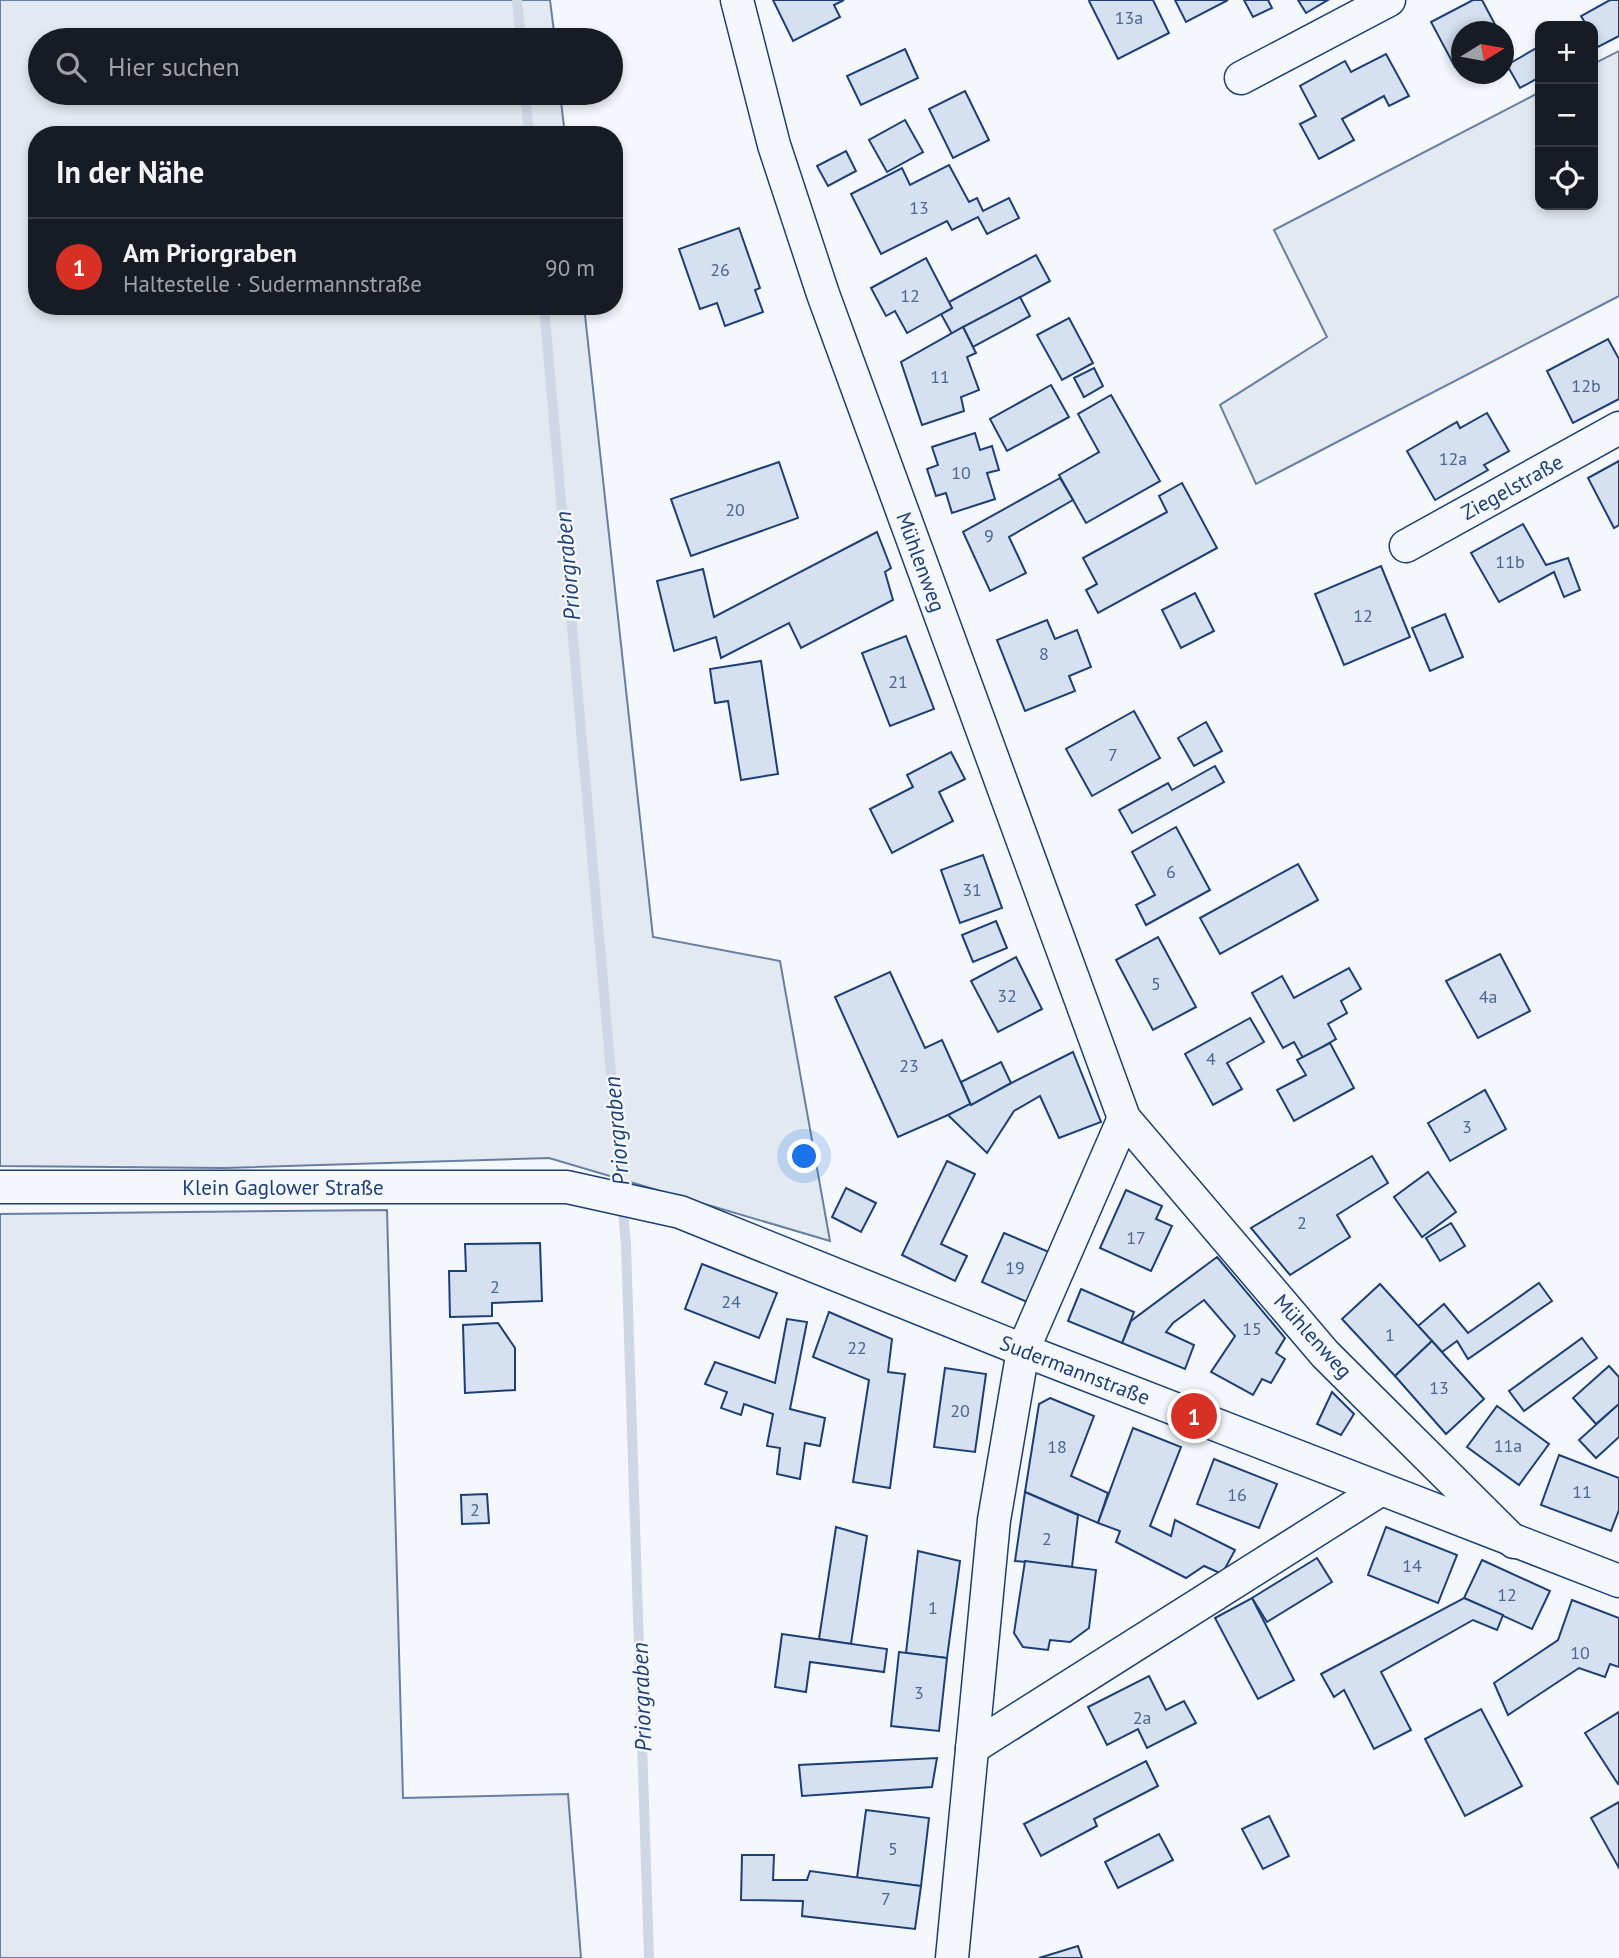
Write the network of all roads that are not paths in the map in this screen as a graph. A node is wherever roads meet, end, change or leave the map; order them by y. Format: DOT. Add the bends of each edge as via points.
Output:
graph roads {
  1 [pos="737,0"];
  2 [pos="1389,0"];
  3 [pos="1241,78"];
  4 [pos="1619,428"];
  5 [pos="1406,546"];
  6 [pos="1125,1118"];
  7 [pos="0,1187"];
  8 [pos="567,1187"];
  9 [pos="1023,1350"];
  10 [pos="1380,1490"];
  11 [pos="1514,1542"];
  12 [pos="1619,1581"];
  13 [pos="972,1748"];
  14 [pos="952,1958"];
  1 -- 6 [label="street, Mühlenweg" via="774,145 823,293"];
  2 -- 3 [label="street"];
  4 -- 5 [label="street, Ziegelstraße"];
  6 -- 9 [label="street"];
  6 -- 11 [label="street, Mühlenweg" via="1325,1354"];
  7 -- 8 [label="street, Klein Gaglower Straße"];
  8 -- 9 [label="street, Sudermannstraße" via="680,1212"];
  9 -- 10 [label="street, Sudermannstraße"];
  9 -- 13 [label="street" via="994,1520"];
  10 -- 11 [label="street, Sudermannstraße"];
  10 -- 13 [label="street"];
  11 -- 12 [label="street, Sudermannstraße"];
  13 -- 14 [label="street"];
}
